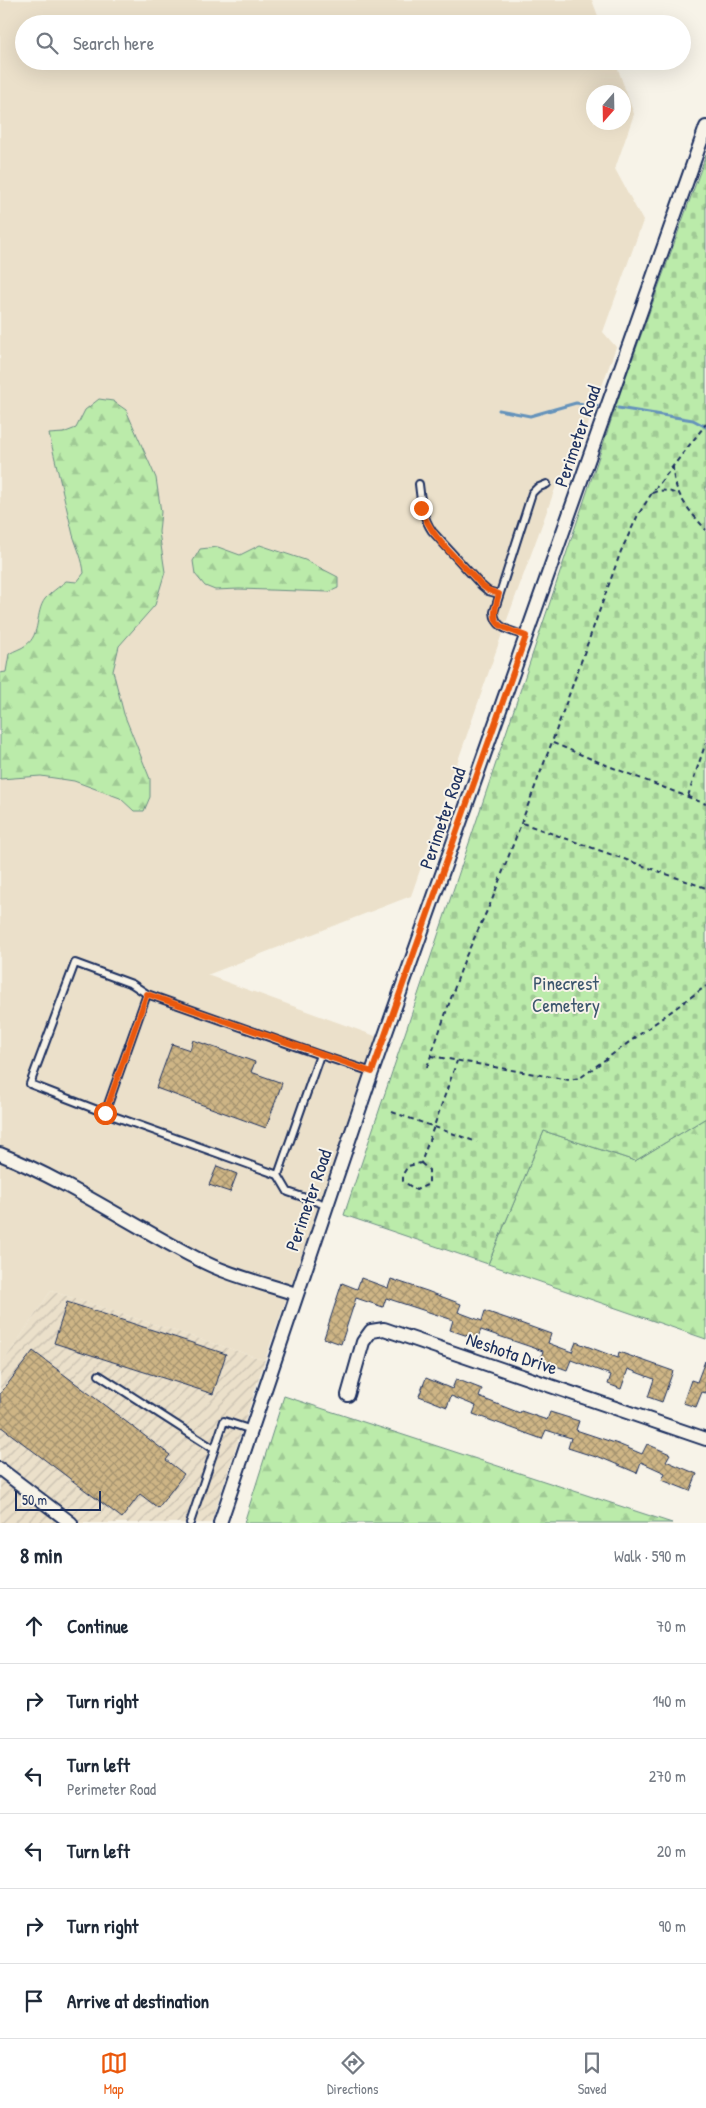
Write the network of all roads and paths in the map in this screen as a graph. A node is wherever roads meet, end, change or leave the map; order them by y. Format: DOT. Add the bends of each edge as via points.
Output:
graph roads {
  1 [pos="706,127"];
  2 [pos="706,424"];
  3 [pos="673,466"];
  4 [pos="419,484"];
  5 [pos="547,484"];
  6 [pos="652,493"];
  7 [pos="680,496"];
  8 [pos="706,530"];
  9 [pos="499,594"];
  10 [pos="526,636"];
  11 [pos="552,742"];
  12 [pos="706,742"];
  13 [pos="687,798"];
  14 [pos="706,804"];
  15 [pos="522,822"];
  16 [pos="706,888"];
  17 [pos="706,986"];
  18 [pos="147,994"];
  19 [pos="320,1055"];
  20 [pos="432,1056"];
  21 [pos="457,1061"];
  22 [pos="427,1067"];
  23 [pos="372,1072"];
  24 [pos="392,1112"];
  25 [pos="105,1113"];
  26 [pos="434,1127"];
  27 [pos="477,1142"];
  28 [pos="0,1154"];
  29 [pos="421,1163"];
  30 [pos="278,1175"];
  31 [pos="326,1205"];
  32 [pos="296,1294"];
  33 [pos="99,1375"];
  34 [pos="348,1395"];
  35 [pos="252,1430"];
  36 [pos="706,1439"];
  37 [pos="214,1449"];
  38 [pos="0,1469"];
  39 [pos="71,1523"];
  40 [pos="190,1523"];
  41 [pos="220,1523"];
  1 -- 10 [label="street, Perimeter Road"];
  2 -- 3 [label="path"];
  3 -- 6 [label="path"];
  3 -- 7 [label="path" via="675,488"];
  4 -- 9 [label="lane" via="421,508 432,531 481,585"];
  5 -- 9 [label="lane" via="532,493"];
  6 -- 7 [label="path" via="660,490"];
  6 -- 11 [label="path" via="621,551"];
  7 -- 8 [label="path"];
  9 -- 10 [label="lane" via="494,619 498,625"];
  10 -- 23 [label="street, Perimeter Road"];
  11 -- 13 [label="path"];
  11 -- 15 [label="path"];
  12 -- 13 [label="path"];
  13 -- 14 [label="path"];
  15 -- 16 [label="path"];
  15 -- 20 [label="path" via="465,958"];
  17 -- 21 [label="path" via="580,1078 569,1080"];
  18 -- 19 [label="lane"];
  18 -- 25 [label="lane"];
  18 -- 25 [label="lane" via="132,984 75,964 30,1084"];
  19 -- 23 [label="lane"];
  19 -- 30 [label="lane"];
  20 -- 21 [label="path"];
  20 -- 22 [label="path"];
  21 -- 26 [label="path"];
  23 -- 31 [label="street, Perimeter Road"];
  24 -- 26 [label="path"];
  25 -- 30 [label="lane"];
  26 -- 27 [label="path"];
  26 -- 29 [label="path"];
  28 -- 32 [label="street" via="62,1182 197,1259"];
  29 -- 29 [label="path" via="408,1166 403,1174 404,1181 416,1190 428,1184 430,1178 429,1170"];
  30 -- 31 [label="lane" via="288,1192"];
  31 -- 32 [label="street, Perimeter Road"];
  32 -- 35 [label="street, Perimeter Road"];
  33 -- 37 [label="lane"];
  34 -- 36 [label="street, Neshota Drive" via="363,1342 371,1331 384,1329"];
  35 -- 37 [label="lane" via="224,1421"];
  35 -- 41 [label="street, Perimeter Road"];
  37 -- 40 [label="lane"];
  38 -- 39 [label="street"];
}
